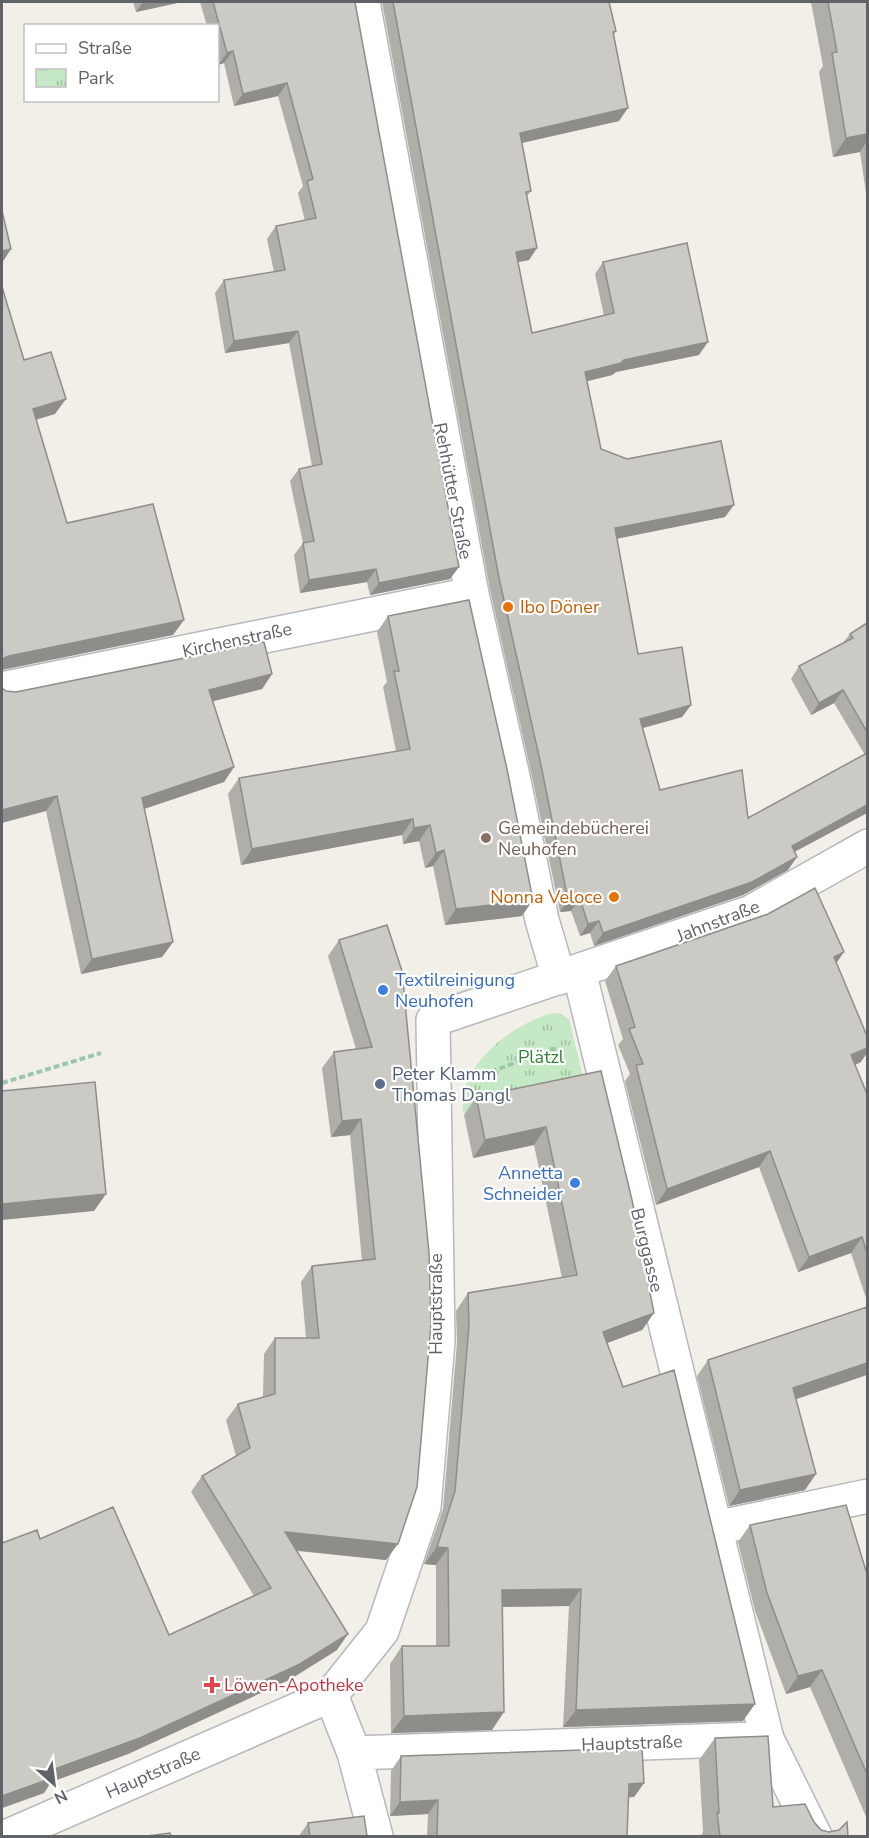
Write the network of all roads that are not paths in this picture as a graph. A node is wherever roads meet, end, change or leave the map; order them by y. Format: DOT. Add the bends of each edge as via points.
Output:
graph roads {
  1 [pos="363,2"];
  2 [pos="472,594"];
  3 [pos="2,689"];
  4 [pos="867,846"];
  5 [pos="569,974"];
  6 [pos="867,1496"];
  7 [pos="715,1528"];
  8 [pos="331,1695"];
  9 [pos="767,1739"];
  10 [pos="354,1753"];
  11 [pos="8,1836"];
  12 [pos="376,1836"];
  13 [pos="815,1836"];
  1 -- 2 [label="street, Rehhütter Straße"];
  2 -- 3 [label="street, Kirchenstraße"];
  2 -- 5 [label="street, Rehhütter Straße" via="542,920"];
  4 -- 5 [label="street, Jahnstraße" via="751,912"];
  5 -- 7 [label="street, Burggasse"];
  5 -- 8 [label="street, Hauptstraße" via="433,1020 438,1341 424,1507 382,1631"];
  6 -- 7 [label="street"];
  7 -- 9 [label="street, Burggasse"];
  8 -- 10 [label="street"];
  8 -- 11 [label="street, Hauptstraße"];
  9 -- 10 [label="street, Hauptstraße"];
  9 -- 13 [label="street, Burggasse"];
  10 -- 12 [label="street"];
}
